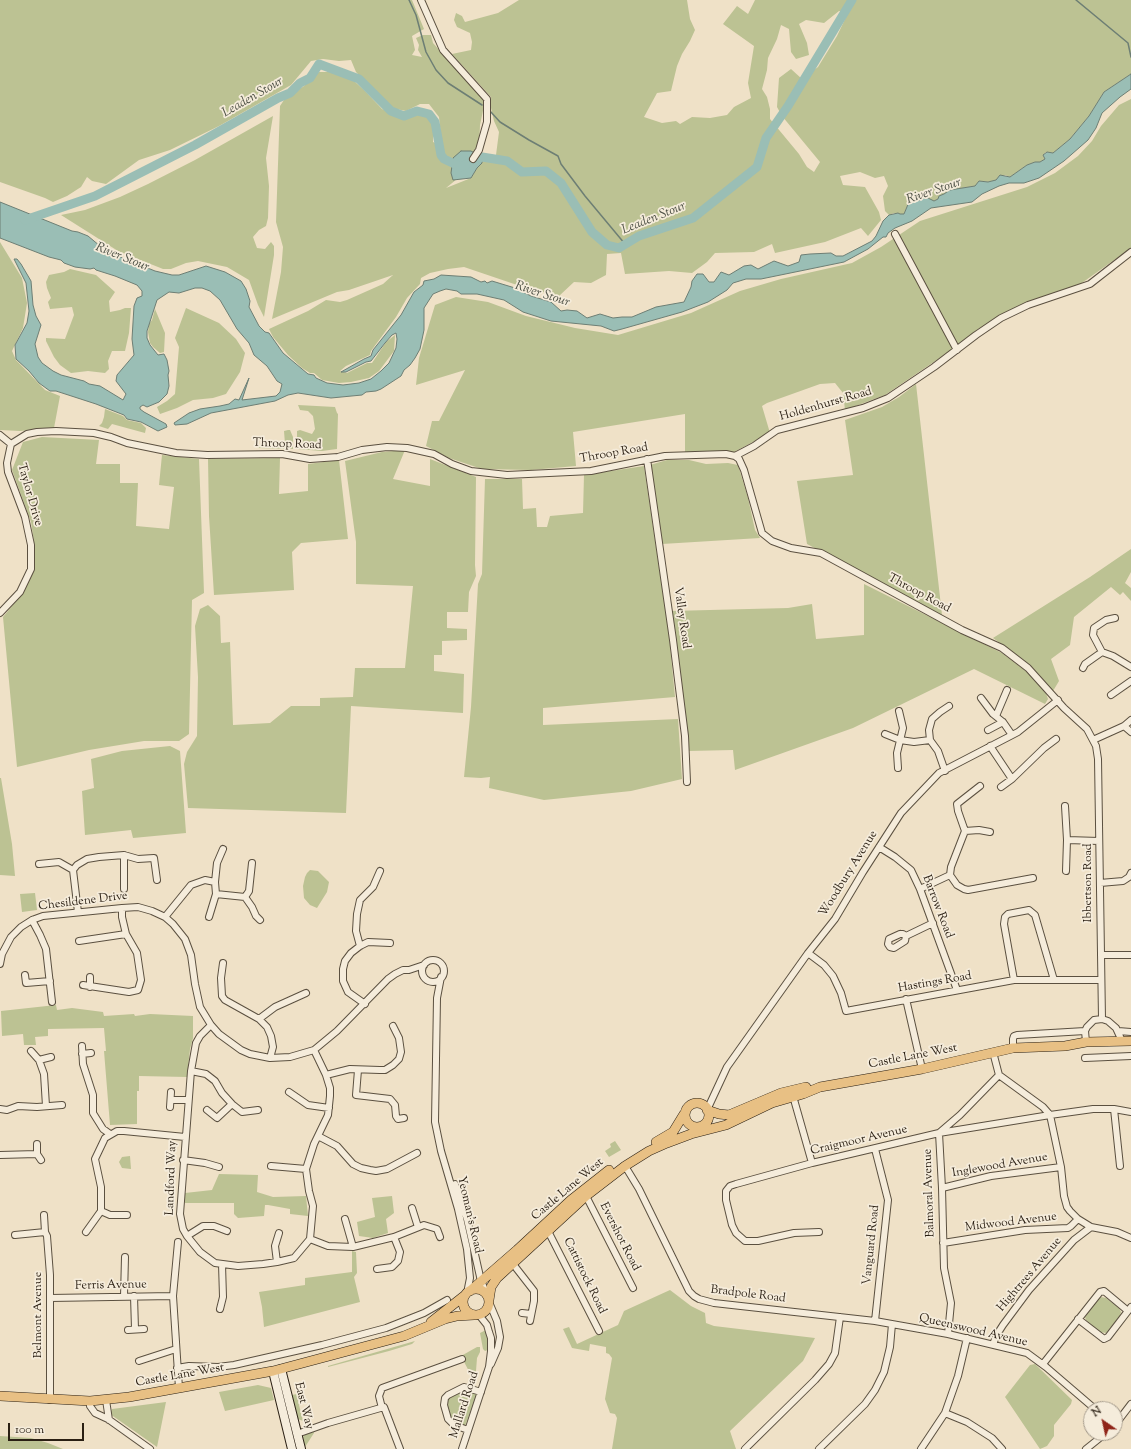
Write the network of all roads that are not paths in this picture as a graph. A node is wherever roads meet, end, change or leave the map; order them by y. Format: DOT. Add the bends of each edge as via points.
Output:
graph roads {
  1 [pos="421,0"];
  2 [pos="473,160"];
  3 [pos="895,234"];
  4 [pos="1131,252"];
  5 [pos="956,350"];
  6 [pos="0,435"];
  7 [pos="11,444"];
  8 [pos="735,456"];
  9 [pos="646,459"];
  10 [pos="0,613"];
  11 [pos="1115,618"];
  12 [pos="1102,652"];
  13 [pos="1131,667"];
  14 [pos="1083,668"];
  15 [pos="1131,681"];
  16 [pos="1007,690"];
  17 [pos="1111,696"];
  18 [pos="981,698"];
  19 [pos="1058,700"];
  20 [pos="949,706"];
  21 [pos="899,711"];
  22 [pos="996,716"];
  23 [pos="1131,720"];
  24 [pos="1003,722"];
  25 [pos="1124,726"];
  26 [pos="988,730"];
  27 [pos="1131,732"];
  28 [pos="885,734"];
  29 [pos="1012,736"];
  30 [pos="1056,739"];
  31 [pos="900,740"];
  32 [pos="930,740"];
  33 [pos="1094,743"];
  34 [pos="990,746"];
  35 [pos="898,768"];
  36 [pos="945,770"];
  37 [pos="1012,779"];
  38 [pos="687,782"];
  39 [pos="980,786"];
  40 [pos="1001,787"];
  41 [pos="1065,806"];
  42 [pos="965,831"];
  43 [pos="990,832"];
  44 [pos="1067,840"];
  45 [pos="1099,841"];
  46 [pos="878,847"];
  47 [pos="223,849"];
  48 [pos="124,855"];
  49 [pos="252,863"];
  50 [pos="39,864"];
  51 [pos="73,870"];
  52 [pos="380,871"];
  53 [pos="1066,871"];
  54 [pos="1131,873"];
  55 [pos="950,875"];
  56 [pos="1033,878"];
  57 [pos="157,880"];
  58 [pos="215,882"];
  59 [pos="1100,883"];
  60 [pos="124,889"];
  61 [pos="920,889"];
  62 [pos="216,894"];
  63 [pos="245,897"];
  64 [pos="122,908"];
  65 [pos="78,912"];
  66 [pos="165,917"];
  67 [pos="209,917"];
  68 [pos="32,920"];
  69 [pos="260,920"];
  70 [pos="932,923"];
  71 [pos="126,934"];
  72 [pos="906,936"];
  73 [pos="79,941"];
  74 [pos="390,943"];
  75 [pos="360,946"];
  76 [pos="808,953"];
  77 [pos="1101,955"];
  78 [pos="1131,955"];
  79 [pos="223,963"];
  80 [pos="0,964"];
  81 [pos="424,965"];
  82 [pos="409,970"];
  83 [pos="25,975"];
  84 [pos="423,976"];
  85 [pos="90,977"];
  86 [pos="441,978"];
  87 [pos="1014,980"];
  88 [pos="1054,980"];
  89 [pos="1100,980"];
  90 [pos="50,981"];
  91 [pos="431,981"];
  92 [pos="82,985"];
  93 [pos="90,987"];
  94 [pos="957,990"];
  95 [pos="306,992"];
  96 [pos="437,998"];
  97 [pos="906,999"];
  98 [pos="52,1002"];
  99 [pos="365,1004"];
  100 [pos="259,1019"];
  101 [pos="1102,1019"];
  102 [pos="211,1025"];
  103 [pos="393,1026"];
  104 [pos="1085,1031"];
  105 [pos="1118,1031"];
  106 [pos="1131,1032"];
  107 [pos="1127,1041"];
  108 [pos="1086,1042"];
  109 [pos="82,1046"];
  110 [pos="1013,1048"];
  111 [pos="314,1050"];
  112 [pos="30,1051"];
  113 [pos="993,1052"];
  114 [pos="91,1053"];
  115 [pos="82,1054"];
  116 [pos="1131,1056"];
  117 [pos="52,1058"];
  118 [pos="270,1058"];
  119 [pos="1085,1058"];
  120 [pos="39,1060"];
  121 [pos="922,1069"];
  122 [pos="358,1070"];
  123 [pos="191,1071"];
  124 [pos="326,1075"];
  125 [pos="999,1075"];
  126 [pos="818,1087"];
  127 [pos="171,1092"];
  128 [pos="289,1092"];
  129 [pos="793,1096"];
  130 [pos="170,1100"];
  131 [pos="188,1100"];
  132 [pos="232,1104"];
  133 [pos="62,1105"];
  134 [pos="46,1106"];
  135 [pos="170,1107"];
  136 [pos="329,1108"];
  137 [pos="0,1109"];
  138 [pos="1114,1109"];
  139 [pos="207,1110"];
  140 [pos="258,1110"];
  141 [pos="708,1110"];
  142 [pos="1131,1112"];
  143 [pos="684,1114"];
  144 [pos="1050,1115"];
  145 [pos="404,1118"];
  146 [pos="715,1128"];
  147 [pos="697,1129"];
  148 [pos="110,1134"];
  149 [pos="939,1134"];
  150 [pos="318,1136"];
  151 [pos="185,1137"];
  152 [pos="440,1143"];
  153 [pos="37,1144"];
  154 [pos="875,1149"];
  155 [pos="417,1153"];
  156 [pos="37,1154"];
  157 [pos="0,1155"];
  158 [pos="41,1160"];
  159 [pos="183,1160"];
  160 [pos="812,1163"];
  161 [pos="271,1166"];
  162 [pos="625,1166"];
  163 [pos="1120,1166"];
  164 [pos="219,1167"];
  165 [pos="1061,1167"];
  166 [pos="306,1169"];
  167 [pos="942,1188"];
  168 [pos="586,1196"];
  169 [pos="412,1208"];
  170 [pos="101,1211"];
  171 [pos="44,1215"];
  172 [pos="127,1215"];
  173 [pos="345,1219"];
  174 [pos="1078,1219"];
  175 [pos="418,1227"];
  176 [pos="1091,1227"];
  177 [pos="548,1230"];
  178 [pos="227,1231"];
  179 [pos="45,1232"];
  180 [pos="86,1232"];
  181 [pos="819,1232"];
  182 [pos="279,1233"];
  183 [pos="15,1235"];
  184 [pos="187,1236"];
  185 [pos="394,1237"];
  186 [pos="440,1237"];
  187 [pos="1131,1238"];
  188 [pos="310,1239"];
  189 [pos="178,1242"];
  190 [pos="943,1243"];
  191 [pos="353,1247"];
  192 [pos="125,1257"];
  193 [pos="277,1262"];
  194 [pos="478,1263"];
  195 [pos="222,1264"];
  196 [pos="513,1264"];
  197 [pos="377,1269"];
  198 [pos="490,1273"];
  199 [pos="481,1281"];
  200 [pos="633,1288"];
  201 [pos="467,1293"];
  202 [pos="124,1296"];
  203 [pos="134,1296"];
  204 [pos="173,1296"];
  205 [pos="50,1298"];
  206 [pos="447,1300"];
  207 [pos="488,1300"];
  208 [pos="220,1309"];
  209 [pos="1130,1309"];
  210 [pos="522,1313"];
  211 [pos="531,1314"];
  212 [pos="476,1315"];
  213 [pos="840,1317"];
  214 [pos="1078,1319"];
  215 [pos="530,1321"];
  216 [pos="876,1321"];
  217 [pos="892,1324"];
  218 [pos="424,1328"];
  219 [pos="135,1329"];
  220 [pos="144,1329"];
  221 [pos="128,1330"];
  222 [pos="599,1331"];
  223 [pos="948,1334"];
  224 [pos="359,1335"];
  225 [pos="967,1338"];
  226 [pos="993,1345"];
  227 [pos="176,1348"];
  228 [pos="362,1348"];
  229 [pos="462,1359"];
  230 [pos="139,1361"];
  231 [pos="1043,1364"];
  232 [pos="489,1367"];
  233 [pos="177,1368"];
  234 [pos="277,1370"];
  235 [pos="179,1388"];
  236 [pos="481,1392"];
  237 [pos="0,1396"];
  238 [pos="50,1400"];
  239 [pos="106,1400"];
  240 [pos="90,1401"];
  241 [pos="1086,1401"];
  242 [pos="1131,1404"];
  243 [pos="382,1408"];
  244 [pos="945,1413"];
  245 [pos="1123,1414"];
  246 [pos="109,1420"];
  247 [pos="468,1430"];
  248 [pos="297,1434"];
  249 [pos="1096,1441"];
  250 [pos="1088,1448"];
  251 [pos="150,1449"];
  252 [pos="292,1449"];
  253 [pos="301,1449"];
  254 [pos="400,1449"];
  255 [pos="462,1449"];
  256 [pos="745,1449"];
  257 [pos="818,1449"];
  258 [pos="921,1449"];
  259 [pos="1002,1449"];
  1 -- 2 [label="street" via="443,50 487,98 487,122 479,150"];
  3 -- 5 [label="street"];
  4 -- 5 [label="street, Holdenhurst Road" via="1090,284 1028,305 1001,318"];
  5 -- 8 [label="street, Holdenhurst Road" via="888,398 851,412 777,430"];
  6 -- 7 [label="street"];
  7 -- 9 [label="street, Throop Road" via="27,434 56,431 94,433 150,448 207,455 282,454 310,459 338,457 362,450 387,447 407,448 434,454 471,471 507,475 591,472"];
  7 -- 10 [label="street, Taylor Drive" via="7,462 8,472 27,524 31,545 31,568 20,592"];
  8 -- 9 [label="street, Throop Road" via="665,456"];
  8 -- 19 [label="street, Throop Road" via="744,470 762,533 772,541 791,548 821,553 962,630 1002,648 1028,668"];
  9 -- 38 [label="street, Valley Road" via="673,640 685,736"];
  11 -- 12 [label="street" via="1106,620 1093,630"];
  12 -- 13 [label="street"];
  12 -- 14 [label="street"];
  15 -- 17 [label="street"];
  16 -- 22 [label="street"];
  18 -- 22 [label="street"];
  19 -- 29 [label="street, Woodbury Avenue"];
  19 -- 33 [label="street, Throop Road" via="1087,729"];
  20 -- 32 [label="street" via="932,719"];
  21 -- 31 [label="street" via="903,728"];
  22 -- 24 [label="street"];
  23 -- 25 [label="street"];
  24 -- 26 [label="street"];
  24 -- 29 [label="street"];
  25 -- 27 [label="street"];
  25 -- 33 [label="street"];
  28 -- 31 [label="street"];
  29 -- 34 [label="street, Woodbury Avenue"];
  30 -- 37 [label="street"];
  31 -- 32 [label="street"];
  31 -- 35 [label="street" via="897,753"];
  32 -- 36 [label="street" via="938,751"];
  33 -- 45 [label="street, Ibbertson Road" via="1098,759"];
  34 -- 36 [label="street, Woodbury Avenue"];
  34 -- 37 [label="street"];
  36 -- 46 [label="street, Woodbury Avenue" via="901,813"];
  37 -- 40 [label="street"];
  39 -- 42 [label="street" via="957,804"];
  41 -- 44 [label="street"];
  42 -- 43 [label="street"];
  42 -- 55 [label="street"];
  44 -- 45 [label="street"];
  44 -- 53 [label="street"];
  45 -- 59 [label="street, Ibbertson Road"];
  46 -- 61 [label="street, Barrow Road" via="911,870"];
  46 -- 76 [label="street, Woodbury Avenue" via="835,919"];
  47 -- 58 [label="street" via="217,863"];
  48 -- 51 [label="street" via="87,859"];
  48 -- 57 [label="street" via="138,859 154,858"];
  48 -- 60 [label="street"];
  49 -- 63 [label="street"];
  50 -- 51 [label="street" via="59,862"];
  51 -- 65 [label="street"];
  52 -- 75 [label="street" via="373,887 360,900 356,931"];
  54 -- 59 [label="street" via="1123,881"];
  55 -- 56 [label="street" via="957,885 968,890"];
  55 -- 61 [label="street"];
  58 -- 62 [label="street"];
  58 -- 66 [label="street" via="205,880 191,885"];
  59 -- 77 [label="street, Ibbertson Road"];
  61 -- 70 [label="street, Barrow Road"];
  62 -- 63 [label="street"];
  62 -- 67 [label="street"];
  63 -- 69 [label="street"];
  64 -- 65 [label="street, Chesildene Drive"];
  64 -- 66 [label="street, Chesildene Drive" via="138,907 152,910"];
  64 -- 71 [label="street"];
  65 -- 68 [label="street, Chesildene Drive" via="43,916"];
  66 -- 102 [label="street, Chesildene Drive" via="177,928 187,943 192,956 200,1007"];
  68 -- 80 [label="street, Chesildene Drive" via="11,937"];
  68 -- 90 [label="street" via="46,949"];
  70 -- 72 [label="street"];
  70 -- 94 [label="street, Barrow Road"];
  71 -- 73 [label="street"];
  71 -- 93 [label="street" via="137,954 141,980 138,990 128,992"];
  74 -- 75 [label="street" via="368,942"];
  75 -- 99 [label="street" via="345,961 343,981 348,992"];
  76 -- 97 [label="street, Hastings Road" via="824,965 833,976 846,1011"];
  76 -- 141 [label="street, Woodbury Avenue" via="727,1067"];
  77 -- 78 [label="street"];
  77 -- 89 [label="street, Ibbertson Road"];
  79 -- 100 [label="street" via="222,996"];
  81 -- 82 [label="street, Chesildene Drive"];
  81 -- 84 [label="street"];
  81 -- 86 [label="street" via="431,960 440,963 443,969"];
  82 -- 84 [label="street"];
  82 -- 99 [label="street, Chesildene Drive" via="403,970 388,979"];
  83 -- 90 [label="street" via="26,983"];
  84 -- 91 [label="street"];
  85 -- 93 [label="street"];
  86 -- 91 [label="street"];
  86 -- 96 [label="street, Yeoman's Road"];
  87 -- 88 [label="street, Hastings Road"];
  87 -- 88 [label="street" via="1005,917 1008,914 1029,910 1035,915"];
  87 -- 94 [label="street, Hastings Road"];
  88 -- 89 [label="street, Hastings Road"];
  89 -- 101 [label="street, Ibbertson Road"];
  90 -- 98 [label="street"];
  91 -- 96 [label="street, Yeoman's Road"];
  92 -- 93 [label="street"];
  94 -- 97 [label="street, Hastings Road"];
  95 -- 100 [label="street" via="275,1007"];
  96 -- 152 [label="street, Yeoman's Road" via="435,1122"];
  97 -- 121 [label="street"];
  99 -- 111 [label="street, Chesildene Drive"];
  100 -- 118 [label="street" via="267,1026 271,1036 273,1047"];
  101 -- 104 [label="street" via="1094,1020"];
  101 -- 105 [label="street"];
  102 -- 118 [label="street, Chesildene Drive" via="241,1050"];
  102 -- 123 [label="street, Landford Way" via="196,1044"];
  103 -- 122 [label="street" via="399,1038 399,1060 385,1070"];
  104 -- 108 [label="street"];
  104 -- 110 [label="street" via="1017,1035 1013,1039"];
  105 -- 106 [label="street"];
  105 -- 107 [label="street"];
  107 -- 108 [label="main road, Castle Lane West"];
  108 -- 110 [label="main road, Castle Lane West" via="1065,1046"];
  109 -- 115 [label="street"];
  110 -- 113 [label="main road, Castle Lane West"];
  111 -- 118 [label="street, Chesildene Drive" via="290,1057"];
  111 -- 124 [label="street"];
  112 -- 120 [label="street"];
  113 -- 121 [label="main road, Castle Lane West"];
  113 -- 125 [label="street"];
  114 -- 115 [label="street"];
  115 -- 148 [label="street" via="93,1095 93,1113 103,1129"];
  116 -- 119 [label="street"];
  117 -- 120 [label="street"];
  120 -- 134 [label="street" via="44,1074"];
  121 -- 126 [label="main road, Castle Lane West"];
  122 -- 124 [label="street" via="350,1069"];
  122 -- 145 [label="street" via="356,1094 390,1099 395,1104 398,1119"];
  123 -- 131 [label="street, Landford Way"];
  123 -- 132 [label="street" via="206,1074 215,1081"];
  124 -- 136 [label="street" via="330,1088"];
  125 -- 144 [label="street"];
  125 -- 149 [label="street, Balmoral Avenue"];
  126 -- 129 [label="main road, Castle Lane West"];
  126 -- 141 [label="main road, Castle Lane West" via="781,1093 729,1115"];
  127 -- 130 [label="street"];
  128 -- 136 [label="street" via="308,1105"];
  129 -- 146 [label="main road, Castle Lane West" via="772,1103 736,1122"];
  129 -- 160 [label="street"];
  130 -- 131 [label="street"];
  130 -- 135 [label="street"];
  131 -- 151 [label="street, Landford Way"];
  132 -- 139 [label="street" via="217,1118"];
  132 -- 140 [label="street" via="242,1112"];
  133 -- 134 [label="street"];
  134 -- 137 [label="street"];
  136 -- 150 [label="street"];
  138 -- 142 [label="street, Craigmoor Avenue"];
  138 -- 144 [label="street, Craigmoor Avenue"];
  138 -- 163 [label="street"];
  141 -- 143 [label="main road" via="702,1104 695,1103 689,1106"];
  141 -- 147 [label="main road" via="708,1120"];
  143 -- 147 [label="main road" via="688,1124"];
  143 -- 198 [label="main road, Castle Lane West" via="673,1132 627,1157 587,1186"];
  144 -- 149 [label="street, Craigmoor Avenue"];
  144 -- 165 [label="street"];
  146 -- 147 [label="main road, Castle Lane West"];
  146 -- 147 [label="main road, Castle Lane West"];
  147 -- 162 [label="main road, Castle Lane West" via="653,1149"];
  148 -- 151 [label="street" via="124,1131"];
  148 -- 170 [label="street" via="105,1138 95,1159 101,1188"];
  149 -- 154 [label="street, Craigmoor Avenue"];
  149 -- 167 [label="street, Balmoral Avenue"];
  150 -- 155 [label="street" via="338,1146 353,1164 370,1170 387,1169"];
  150 -- 166 [label="street"];
  151 -- 159 [label="street, Landford Way"];
  152 -- 194 [label="street, Yeoman's Road" via="467,1219"];
  152 -- 201 [label="street, Yeoman's Road" via="467,1249 470,1278"];
  153 -- 156 [label="street"];
  154 -- 160 [label="street, Craigmoor Avenue"];
  154 -- 216 [label="street, Vanguard Road" via="888,1200"];
  156 -- 157 [label="street"];
  156 -- 158 [label="street"];
  159 -- 164 [label="street"];
  159 -- 184 [label="street, Landford Way" via="180,1214"];
  160 -- 181 [label="street, Craigmoor Avenue" via="736,1184 727,1189 725,1197 734,1230 745,1242 794,1233"];
  161 -- 166 [label="street"];
  162 -- 168 [label="main road, Castle Lane West"];
  162 -- 213 [label="street, Bradpole Road" via="694,1296 714,1303"];
  165 -- 167 [label="street, Inglewood Avenue" via="991,1176"];
  165 -- 174 [label="street" via="1067,1207"];
  166 -- 188 [label="street" via="313,1206"];
  167 -- 190 [label="street, Balmoral Avenue"];
  168 -- 177 [label="main road, Castle Lane West"];
  168 -- 200 [label="street, Evershot Road"];
  169 -- 175 [label="street"];
  170 -- 172 [label="street" via="110,1215"];
  170 -- 180 [label="street"];
  171 -- 179 [label="street, Belmont Avenue"];
  173 -- 191 [label="street"];
  174 -- 176 [label="street"];
  174 -- 190 [label="street, Midwood Avenue" via="1068,1228 1025,1230"];
  175 -- 185 [label="street"];
  175 -- 186 [label="street" via="424,1225 437,1229"];
  176 -- 187 [label="street" via="1117,1232"];
  176 -- 226 [label="street, Hightrees Avenue" via="1074,1240 1029,1290 1003,1325"];
  177 -- 196 [label="main road, Castle Lane West"];
  177 -- 222 [label="street, Cattistock Road"];
  178 -- 184 [label="street" via="214,1226 203,1226"];
  179 -- 183 [label="street"];
  179 -- 205 [label="street, Belmont Avenue" via="50,1260"];
  182 -- 193 [label="street" via="276,1246"];
  184 -- 195 [label="street, Landford Way" via="200,1252"];
  185 -- 191 [label="street"];
  185 -- 197 [label="street" via="400,1252 398,1261 392,1267"];
  188 -- 191 [label="street" via="328,1246"];
  188 -- 193 [label="street, Landford Way" via="294,1258"];
  189 -- 204 [label="street"];
  190 -- 223 [label="street, Balmoral Avenue" via="944,1274 950,1290 951,1303"];
  192 -- 202 [label="street"];
  193 -- 195 [label="street, Landford Way" via="238,1266"];
  194 -- 198 [label="street, Yeoman's Road" via="483,1271"];
  194 -- 199 [label="street, Yeoman's Road"];
  195 -- 208 [label="street" via="223,1297"];
  196 -- 207 [label="main road, Castle Lane West" via="494,1281"];
  196 -- 211 [label="street" via="534,1291"];
  198 -- 199 [label="main road, Castle Lane West"];
  199 -- 201 [label="main road, Castle Lane West"];
  199 -- 207 [label="street, Yeoman's Road"];
  201 -- 207 [label="main road" via="482,1291"];
  201 -- 212 [label="main road" via="464,1308"];
  201 -- 218 [label="main road, Castle Lane West"];
  202 -- 203 [label="street, Ferris Avenue"];
  202 -- 205 [label="street, Ferris Avenue"];
  203 -- 204 [label="street, Ferris Avenue"];
  203 -- 219 [label="street"];
  204 -- 227 [label="street"];
  205 -- 238 [label="street, Belmont Avenue"];
  206 -- 224 [label="street, Castle Lane West" via="424,1314"];
  207 -- 212 [label="main road" via="487,1309"];
  207 -- 232 [label="street, Mallard Road" via="497,1321 500,1337"];
  209 -- 214 [label="street" via="1103,1291"];
  209 -- 214 [label="street" via="1104,1339"];
  210 -- 211 [label="street"];
  211 -- 215 [label="street"];
  212 -- 218 [label="main road, Castle Lane West" via="453,1317"];
  212 -- 232 [label="street, Mallard Road" via="487,1325 491,1338"];
  213 -- 216 [label="street, Bradpole Road"];
  213 -- 256 [label="street" via="835,1354 830,1364"];
  214 -- 231 [label="street"];
  216 -- 217 [label="street, Queenswood Avenue"];
  217 -- 223 [label="street, Queenswood Avenue"];
  217 -- 257 [label="street" via="884,1372 874,1390 865,1404"];
  218 -- 228 [label="main road, Castle Lane West"];
  219 -- 220 [label="street"];
  219 -- 221 [label="street"];
  223 -- 225 [label="street, Queenswood Avenue"];
  224 -- 228 [label="street"];
  224 -- 233 [label="street, Castle Lane West" via="234,1365"];
  225 -- 226 [label="street, Queenswood Avenue"];
  225 -- 244 [label="street" via="958,1376"];
  226 -- 231 [label="street, Queenswood Avenue" via="1027,1353"];
  227 -- 230 [label="street"];
  227 -- 233 [label="street"];
  228 -- 234 [label="main road, Castle Lane West"];
  229 -- 243 [label="street" via="382,1388 379,1396"];
  231 -- 241 [label="street, Queenswood Avenue"];
  232 -- 236 [label="street, Mallard Road"];
  233 -- 235 [label="street"];
  234 -- 235 [label="main road, Castle Lane West"];
  234 -- 248 [label="street, East Way"];
  234 -- 252 [label="street, East Way"];
  235 -- 239 [label="main road, Castle Lane West"];
  236 -- 247 [label="street, Mallard Road"];
  236 -- 247 [label="street" via="461,1388 448,1394 443,1402 450,1421"];
  237 -- 238 [label="main road, Castle Lane West"];
  238 -- 240 [label="main road, Castle Lane West"];
  239 -- 240 [label="main road, Castle Lane West"];
  239 -- 246 [label="street"];
  240 -- 246 [label="street" via="95,1413"];
  242 -- 245 [label="street"];
  243 -- 248 [label="street"];
  243 -- 254 [label="street" via="384,1407"];
  244 -- 258 [label="street"];
  244 -- 259 [label="street" via="967,1422 992,1438"];
  246 -- 251 [label="street"];
  247 -- 255 [label="street, Mallard Road"];
  248 -- 253 [label="street, East Way"];
  249 -- 250 [label="street"];
}
